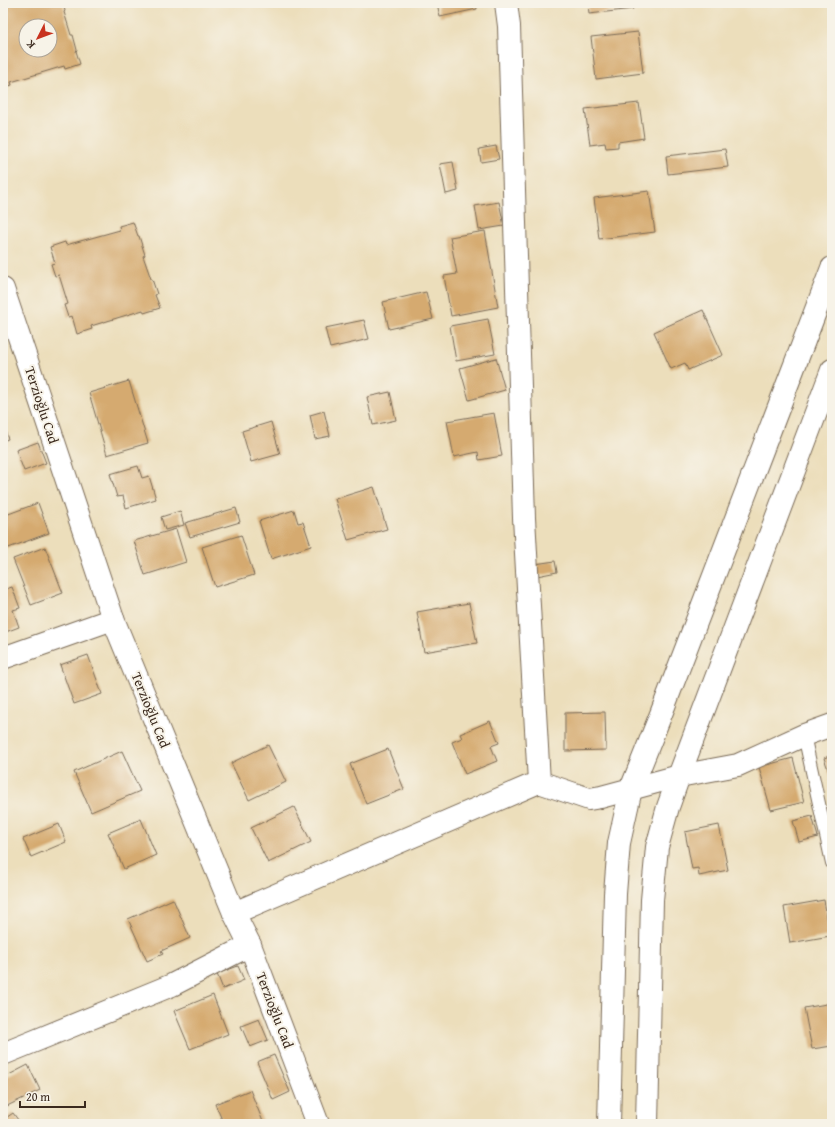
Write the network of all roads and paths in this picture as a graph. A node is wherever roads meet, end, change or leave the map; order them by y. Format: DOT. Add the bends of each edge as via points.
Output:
graph roads {
  1 [pos="506,3"];
  2 [pos="832,268"];
  3 [pos="3,289"];
  4 [pos="832,370"];
  5 [pos="113,619"];
  6 [pos="3,658"];
  7 [pos="832,725"];
  8 [pos="804,735"];
  9 [pos="679,776"];
  10 [pos="539,782"];
  11 [pos="631,790"];
  12 [pos="832,863"];
  13 [pos="234,913"];
  14 [pos="250,945"];
  15 [pos="3,1054"];
  16 [pos="318,1124"];
  17 [pos="609,1124"];
  18 [pos="647,1124"];
  1 -- 10 [label="street" via="524,518"];
  2 -- 11 [label="street"];
  3 -- 5 [label="street, Terzioğlu Cad"];
  4 -- 9 [label="street"];
  5 -- 6 [label="street"];
  5 -- 13 [label="street, Terzioğlu Cad"];
  7 -- 8 [label="street"];
  8 -- 9 [label="street" via="738,765"];
  8 -- 12 [label="lane"];
  9 -- 11 [label="street"];
  9 -- 18 [label="street" via="657,847 652,900"];
  10 -- 11 [label="street" via="589,798"];
  10 -- 13 [label="street"];
  11 -- 17 [label="street" via="619,843 615,894"];
  13 -- 14 [label="street, Terzioğlu Cad"];
  14 -- 15 [label="street" via="172,984"];
  14 -- 16 [label="street, Terzioğlu Cad"];
}
